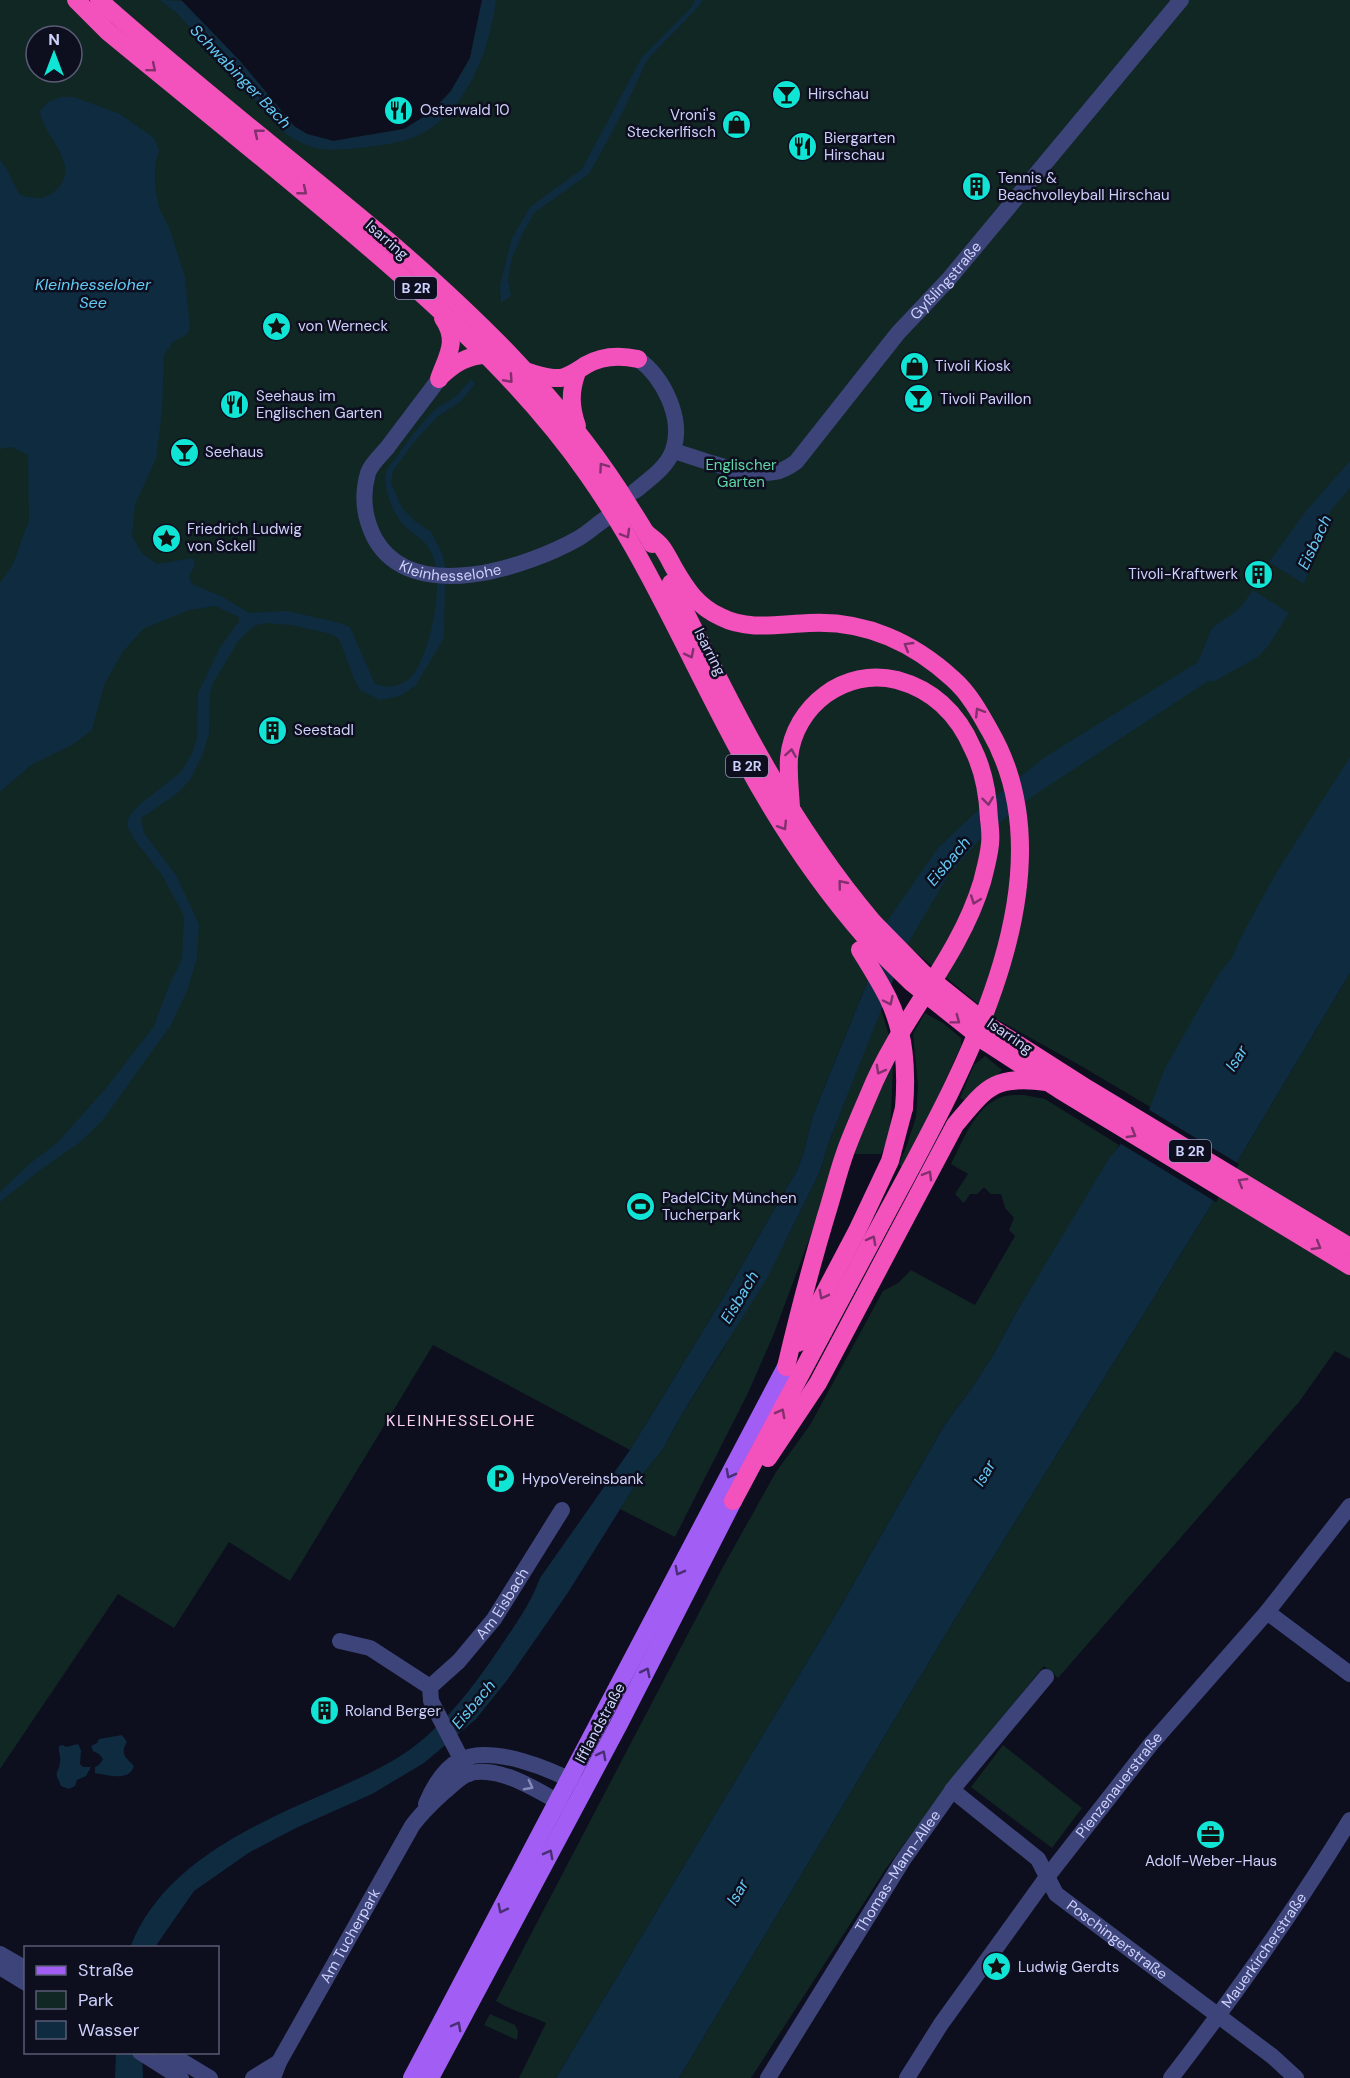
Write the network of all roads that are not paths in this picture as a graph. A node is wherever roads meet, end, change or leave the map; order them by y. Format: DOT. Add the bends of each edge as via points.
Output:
graph roads {
  1 [pos="67,0"];
  2 [pos="76,0"];
  3 [pos="1181,0"];
  4 [pos="103,2"];
  5 [pos="107,31"];
  6 [pos="431,302"];
  7 [pos="491,347"];
  8 [pos="638,359"];
  9 [pos="528,372"];
  10 [pos="577,372"];
  11 [pos="439,379"];
  12 [pos="579,433"];
  13 [pos="673,451"];
  14 [pos="635,491"];
  15 [pos="605,519"];
  16 [pos="646,533"];
  17 [pos="792,811"];
  18 [pos="866,936"];
  19 [pos="1058,1083"];
  20 [pos="1288,1219"];
  21 [pos="1350,1247"];
  22 [pos="1350,1266"];
  23 [pos="786,1366"];
  24 [pos="733,1501"];
  25 [pos="1350,1506"];
  26 [pos="562,1510"];
  27 [pos="1267,1612"];
  28 [pos="340,1641"];
  29 [pos="1350,1674"];
  30 [pos="1047,1677"];
  31 [pos="430,1687"];
  32 [pos="462,1760"];
  33 [pos="577,1783"];
  34 [pos="952,1790"];
  35 [pos="566,1806"];
  36 [pos="1350,1820"];
  37 [pos="1047,1876"];
  38 [pos="0,1954"];
  39 [pos="0,1967"];
  40 [pos="24,1968"];
  41 [pos="24,1982"];
  42 [pos="1219,2016"];
  43 [pos="153,2055"];
  44 [pos="279,2062"];
  45 [pos="181,2078"];
  46 [pos="210,2078"];
  47 [pos="253,2078"];
  48 [pos="273,2078"];
  49 [pos="412,2078"];
  50 [pos="430,2078"];
  51 [pos="768,2078"];
  52 [pos="907,2078"];
  53 [pos="1171,2078"];
  54 [pos="1296,2078"];
  1 -- 5 [label="highway"];
  2 -- 5 [label="highway, Isarring / B 2R"];
  3 -- 13 [label="street, Gyßlingstraße" via="948,280 898,333 796,462 772,473 744,471"];
  7 -- 4 [label="highway, Isarring / B 2R, one-way" via="434,281"];
  5 -- 6 [label="highway, Isarring / B 2R, one-way" via="313,199"];
  6 -- 7 [label="highway, Isarring / B 2R"];
  6 -- 11 [label="highway" via="452,335"];
  7 -- 9 [label="highway, Isarring"];
  7 -- 11 [label="highway" via="455,363"];
  7 -- 18 [label="highway, Isarring / B 2R, one-way" via="621,525 741,755 802,856"];
  8 -- 10 [label="highway" via="598,359"];
  8 -- 13 [label="street" via="657,377 670,399 676,430"];
  9 -- 10 [label="highway" via="549,378"];
  9 -- 12 [label="highway, Isarring"];
  10 -- 12 [label="highway" via="570,400"];
  11 -- 15 [label="street, Kleinhesselohe" via="369,471 363,499 368,525 379,545 396,562 433,576 496,569 533,560 580,537"];
  16 -- 12 [label="highway, Isarring, one-way"];
  13 -- 14 [label="street" via="661,469"];
  16 -- 17 [label="highway, Isarring" via="754,748"];
  24 -- 16 [label="highway, one-way" via="958,1077 1007,950 1016,903 1018,825 1014,786 999,746 955,680 904,643 868,628 834,623 771,626 723,618 686,590 662,547"];
  18 -- 17 [label="highway, Isarring, one-way" via="834,875"];
  17 -- 23 [label="highway, one-way" via="789,757 796,731 808,709 826,692 848,682 894,679 919,687 938,699 964,728 978,760 988,802 990,844 976,899 959,939 877,1075 845,1152"];
  18 -- 19 [label="highway, Isarring / B 2R, bridge" via="912,983"];
  18 -- 23 [label="highway, one-way, bridge" via="897,1017 905,1062 904,1108 890,1161"];
  19 -- 20 [label="highway, Isarring / B 2R"];
  24 -- 19 [label="highway, one-way" via="763,1466 818,1383 955,1125 985,1090 1025,1079"];
  20 -- 21 [label="highway, Isarring / B 2R"];
  20 -- 22 [label="highway, Isarring / B 2R, one-way"];
  23 -- 33 [label="main road, Ifflandstraße, one-way"];
  33 -- 24 [label="main road, Ifflandstraße, one-way"];
  25 -- 27 [label="street, Pienzenauerstraße"];
  26 -- 31 [label="street, Am Eisbach" via="494,1618 459,1661"];
  27 -- 29 [label="street"];
  27 -- 37 [label="street, Pienzenauerstraße" via="1151,1744"];
  28 -- 31 [label="street" via="370,1648"];
  30 -- 34 [label="street, Thomas-Mann-Allee"];
  31 -- 32 [label="street" via="431,1701"];
  32 -- 33 [label="street" via="477,1756 532,1763"];
  32 -- 35 [label="street, one-way" via="486,1772 517,1780"];
  32 -- 44 [label="street, Am Tucherpark" via="458,1780 412,1826"];
  33 -- 35 [label="main road, Ifflandstraße"];
  34 -- 37 [label="street, Poschingerstraße" via="1038,1859"];
  34 -- 51 [label="street, Thomas-Mann-Allee" via="903,1860"];
  35 -- 49 [label="main road, Ifflandstraße, one-way"];
  50 -- 35 [label="main road, Ifflandstraße, one-way"];
  36 -- 42 [label="street, Mauerkircherstraße"];
  37 -- 42 [label="street, Poschingerstraße" via="1056,1894"];
  37 -- 52 [label="street, Pienzenauerstraße"];
  38 -- 40 [label="street"];
  39 -- 41 [label="street"];
  42 -- 53 [label="street, Mauerkircherstraße"];
  42 -- 54 [label="street, Poschingerstraße"];
  43 -- 45 [label="street"];
  43 -- 46 [label="street"];
  44 -- 47 [label="street, Am Tucherpark"];
  44 -- 48 [label="street, Am Tucherpark"];
}
